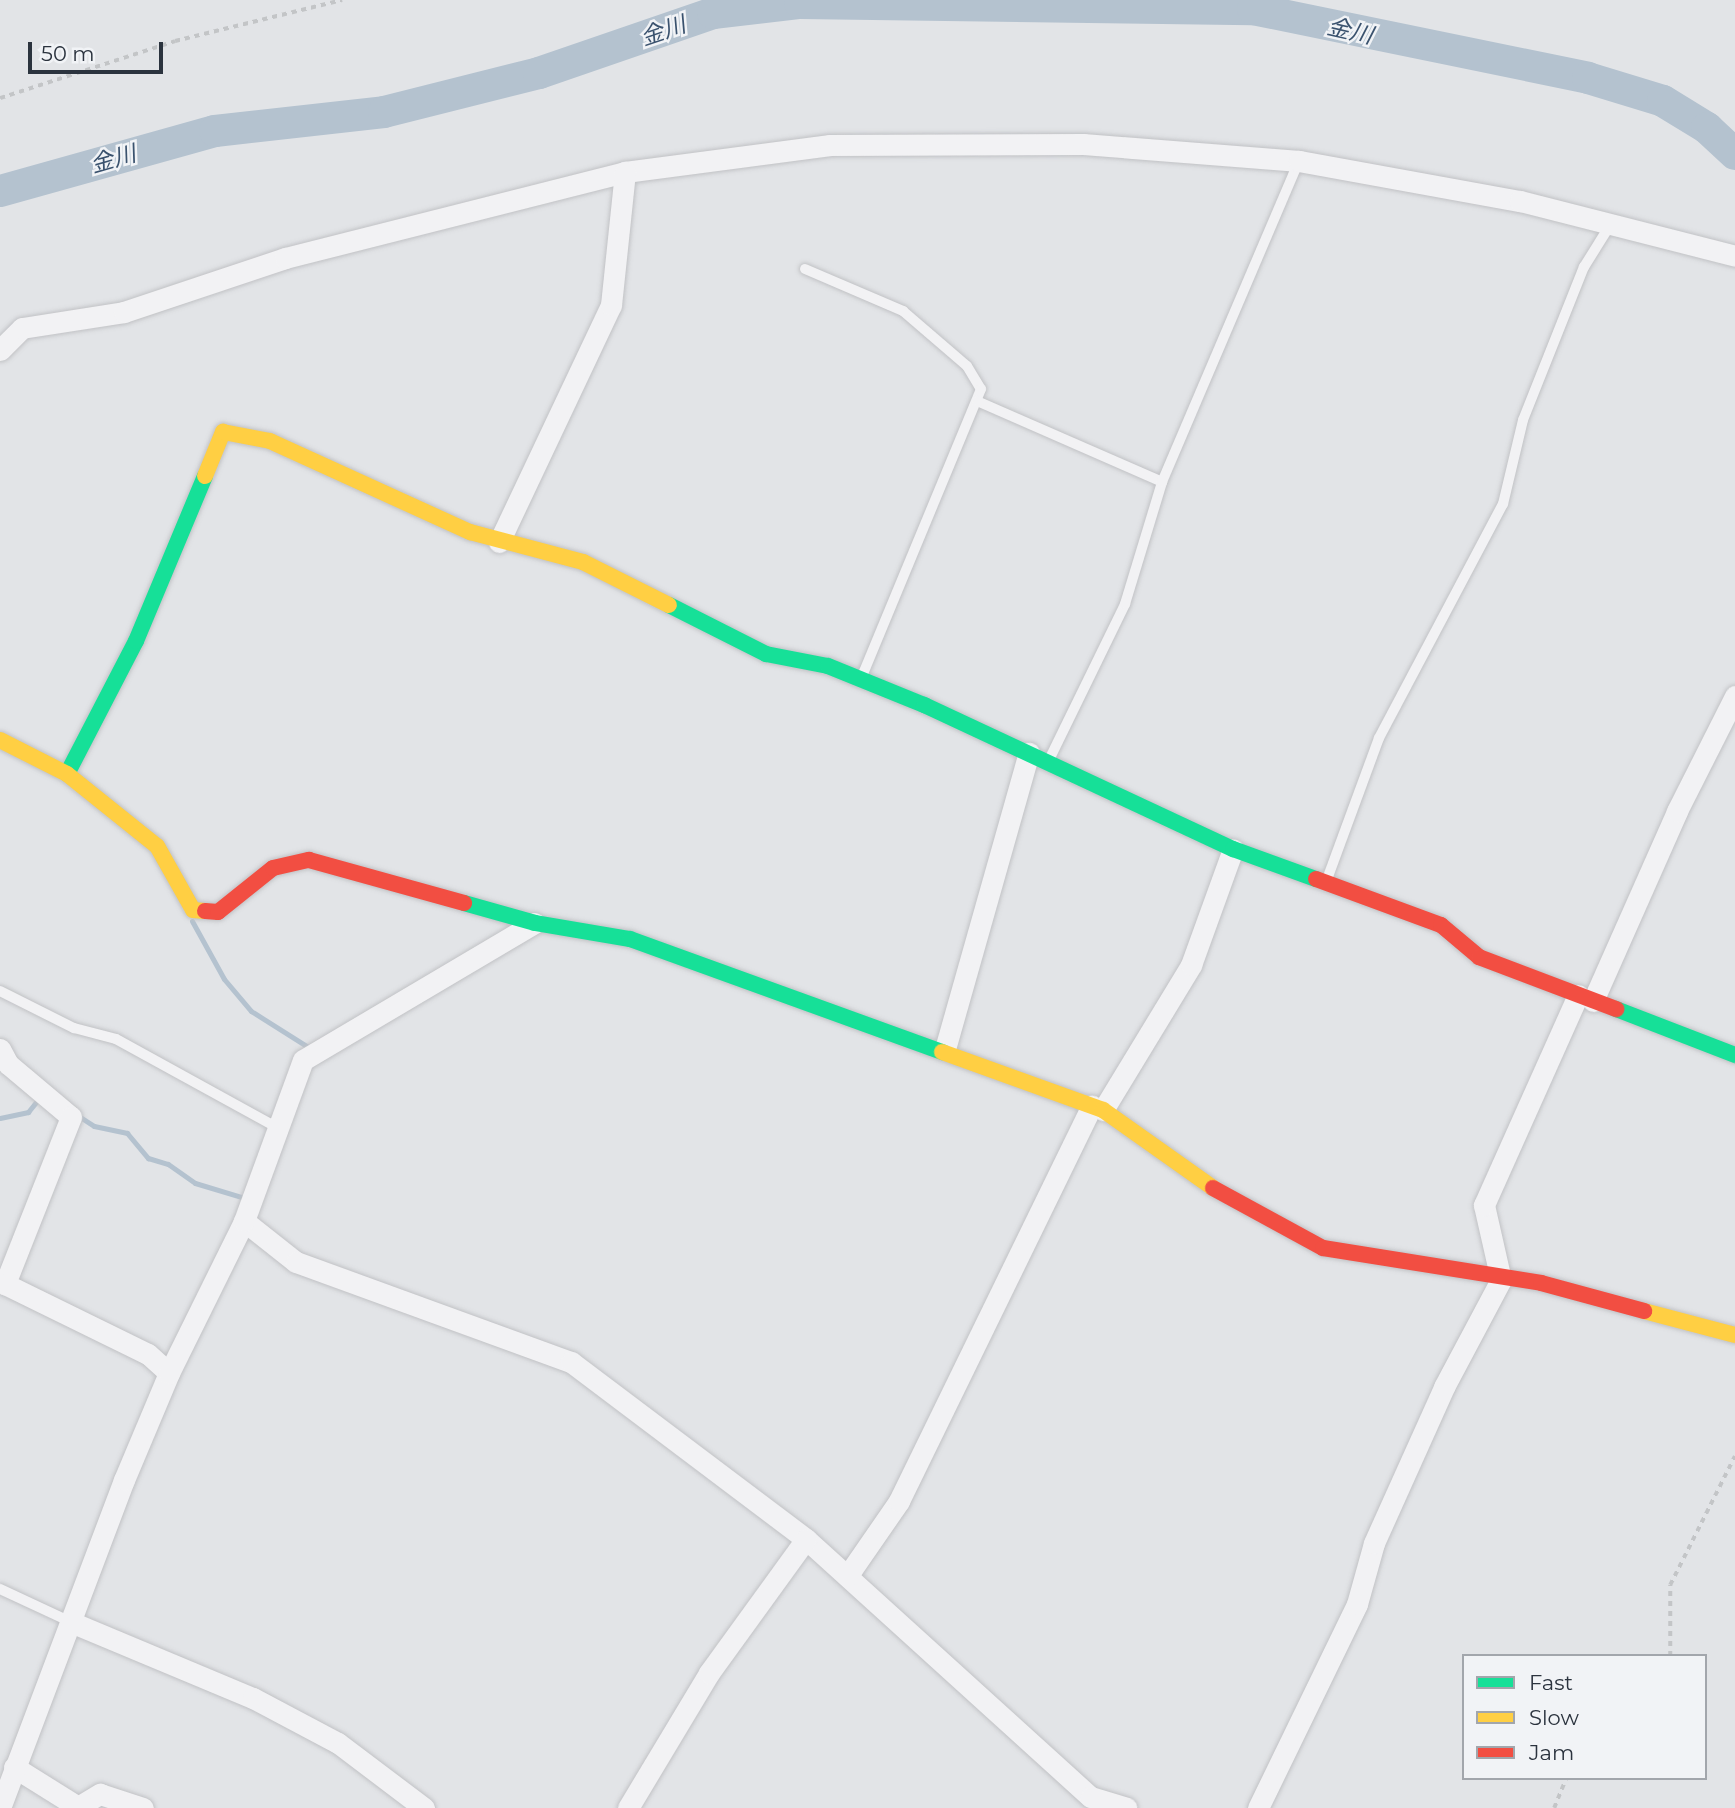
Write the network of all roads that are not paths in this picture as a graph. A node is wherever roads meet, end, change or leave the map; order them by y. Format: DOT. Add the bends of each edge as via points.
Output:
graph roads {
  1 [pos="1299,162"];
  2 [pos="625,172"];
  3 [pos="1612,222"];
  4 [pos="1735,256"];
  5 [pos="805,269"];
  6 [pos="22,328"];
  7 [pos="0,335"];
  8 [pos="0,350"];
  9 [pos="977,401"];
  10 [pos="1162,482"];
  11 [pos="499,542"];
  12 [pos="861,679"];
  13 [pos="1735,696"];
  14 [pos="0,740"];
  15 [pos="1039,758"];
  16 [pos="67,774"];
  17 [pos="1233,849"];
  18 [pos="1325,884"];
  19 [pos="535,923"];
  20 [pos="0,991"];
  21 [pos="1585,998"];
  22 [pos="0,1049"];
  23 [pos="945,1049"];
  24 [pos="1735,1055"];
  25 [pos="1098,1108"];
  26 [pos="276,1127"];
  27 [pos="244,1221"];
  28 [pos="1501,1280"];
  29 [pos="3,1283"];
  30 [pos="1735,1335"];
  31 [pos="169,1373"];
  32 [pos="806,1539"];
  33 [pos="848,1575"];
  34 [pos="0,1589"];
  35 [pos="71,1622"];
  36 [pos="14,1767"];
  37 [pos="0,1808"];
  38 [pos="143,1808"];
  39 [pos="424,1808"];
  40 [pos="628,1808"];
  41 [pos="1126,1808"];
  42 [pos="1258,1808"];
  1 -- 2 [label="street" via="1083,144 974,142 830,145"];
  1 -- 3 [label="street"];
  1 -- 10 [label="lane"];
  2 -- 6 [label="street" via="285,258 124,312"];
  2 -- 11 [label="street" via="611,305"];
  3 -- 4 [label="street"];
  3 -- 18 [label="lane" via="1584,267 1522,420 1503,504 1379,738"];
  5 -- 9 [label="lane" via="903,311 967,366 981,389"];
  6 -- 7 [label="lane"];
  6 -- 8 [label="street"];
  9 -- 10 [label="lane"];
  9 -- 12 [label="lane" via="925,514"];
  10 -- 15 [label="lane" via="1125,604"];
  11 -- 12 [label="street" via="583,562 766,654 828,666"];
  11 -- 16 [label="street" via="270,441 223,432 136,641"];
  12 -- 15 [label="street"];
  13 -- 21 [label="street"];
  14 -- 16 [label="street"];
  15 -- 17 [label="street"];
  15 -- 23 [label="street"];
  16 -- 19 [label="street" via="157,846 193,910 218,912 273,868 309,860"];
  17 -- 18 [label="street"];
  17 -- 25 [label="street" via="1191,965 1153,1036"];
  18 -- 21 [label="street" via="1441,925 1479,957"];
  19 -- 23 [label="street" via="630,939"];
  19 -- 26 [label="street" via="303,1060"];
  20 -- 26 [label="lane" via="74,1028 116,1040"];
  21 -- 24 [label="street"];
  21 -- 28 [label="street" via="1484,1205"];
  22 -- 29 [label="street" via="41,1095 71,1117"];
  23 -- 25 [label="street"];
  25 -- 28 [label="street" via="1214,1189 1323,1248"];
  25 -- 33 [label="street" via="899,1501"];
  26 -- 27 [label="street"];
  27 -- 31 [label="street"];
  27 -- 32 [label="street" via="296,1262 571,1362"];
  28 -- 30 [label="street" via="1541,1283"];
  28 -- 42 [label="street" via="1444,1387 1374,1543 1356,1604"];
  29 -- 31 [label="street" via="148,1354"];
  31 -- 35 [label="street"];
  32 -- 33 [label="street"];
  32 -- 40 [label="street" via="709,1672"];
  33 -- 41 [label="street" via="1091,1797"];
  34 -- 35 [label="lane"];
  35 -- 36 [label="street"];
  35 -- 39 [label="street" via="265,1704 338,1743"];
  36 -- 37 [label="street"];
  36 -- 38 [label="street" via="78,1807 100,1794"];
}
